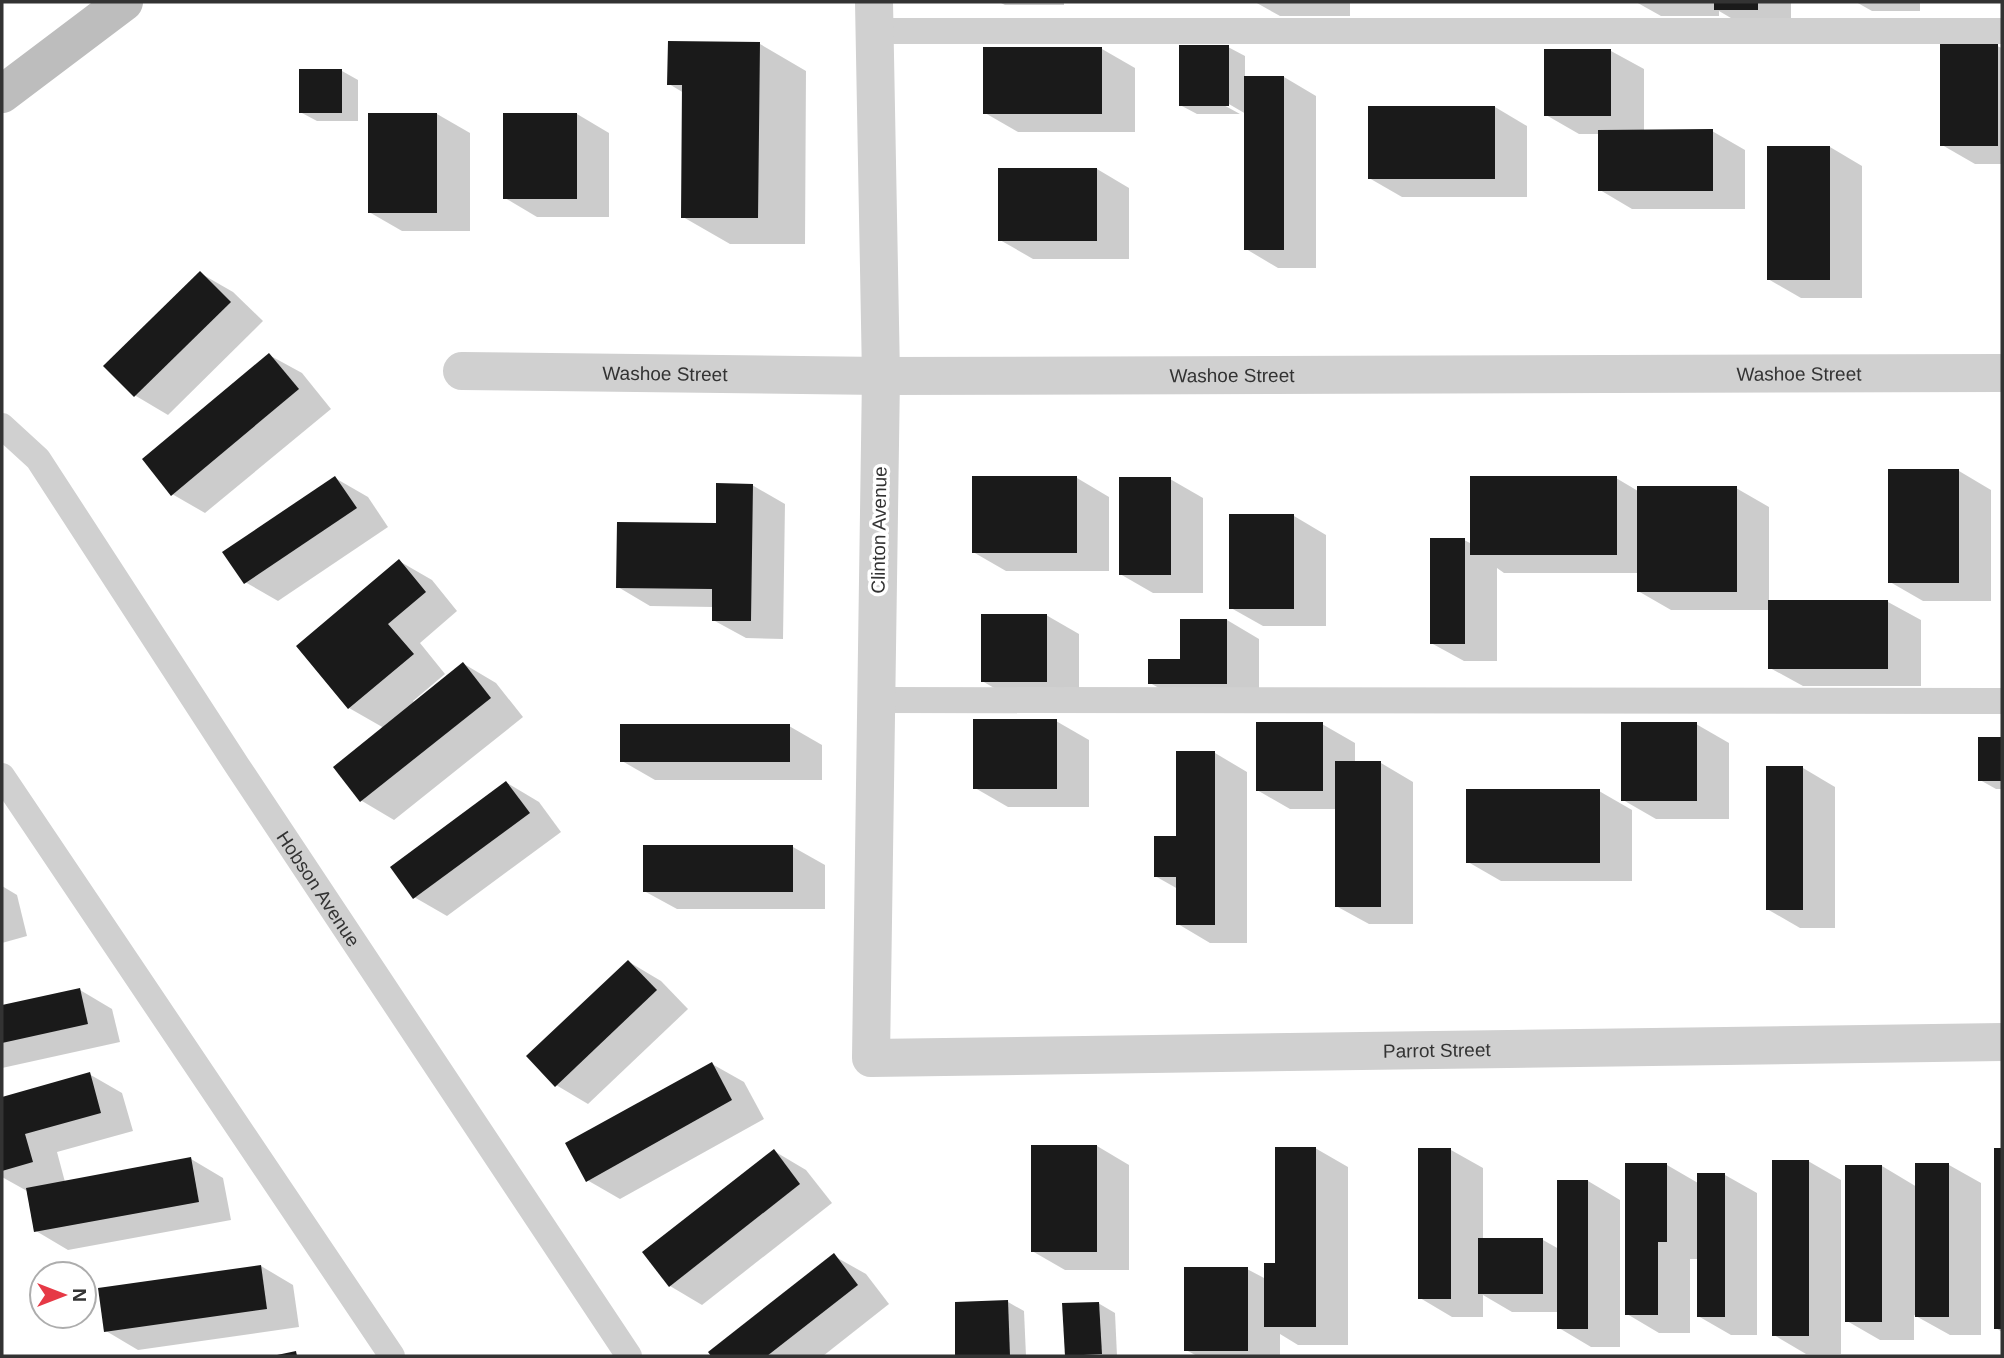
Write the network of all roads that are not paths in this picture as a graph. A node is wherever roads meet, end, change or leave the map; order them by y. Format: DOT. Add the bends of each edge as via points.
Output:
graph roads {
  1 [pos="124,2"];
  2 [pos="875,16"];
  3 [pos="2002,31"];
  4 [pos="2,94"];
  5 [pos="462,371"];
  6 [pos="2002,373"];
  7 [pos="881,376"];
  8 [pos="2,426"];
  9 [pos="877,700"];
  10 [pos="2002,701"];
  11 [pos="2,776"];
  12 [pos="2002,1042"];
  13 [pos="871,1058"];
  14 [pos="392,1356"];
  15 [pos="629,1356"];
  1 -- 4 [label="main road"];
  2 -- 3 [label="lane"];
  2 -- 7 [label="street, Clinton Avenue"];
  5 -- 7 [label="street, Washoe Street"];
  6 -- 7 [label="street, Washoe Street"];
  7 -- 9 [label="street, Clinton Avenue"];
  8 -- 15 [label="lane, Hobson Avenue" via="38,459"];
  9 -- 10 [label="lane"];
  9 -- 13 [label="street, Clinton Avenue"];
  11 -- 14 [label="lane"];
  12 -- 13 [label="street, Parrot Street"];
}
